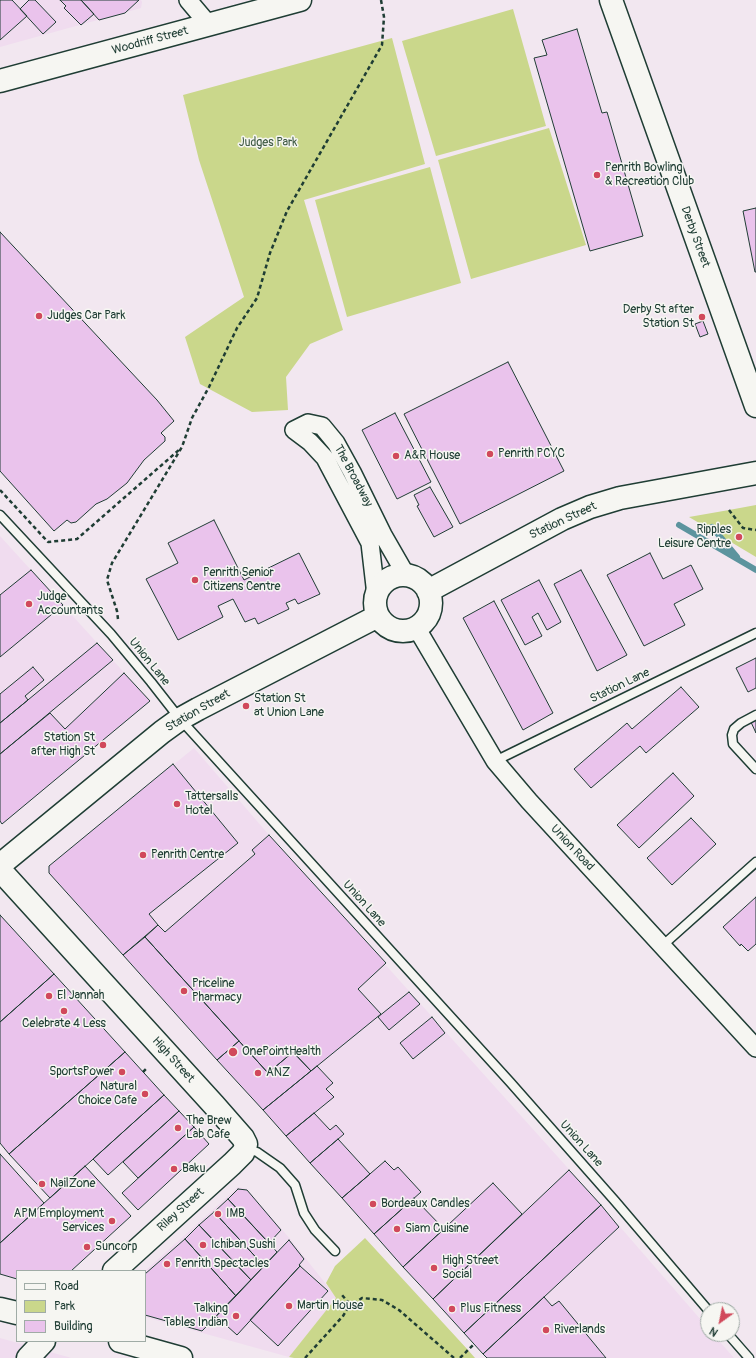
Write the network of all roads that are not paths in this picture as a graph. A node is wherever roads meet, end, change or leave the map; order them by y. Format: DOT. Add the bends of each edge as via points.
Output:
graph roads {
  1 [pos="188,0"];
  2 [pos="300,0"];
  3 [pos="611,0"];
  4 [pos="209,24"];
  5 [pos="0,81"];
  6 [pos="756,406"];
  7 [pos="756,473"];
  8 [pos="0,515"];
  9 [pos="406,575"];
  10 [pos="428,591"];
  11 [pos="377,606"];
  12 [pos="416,627"];
  13 [pos="756,633"];
  14 [pos="756,715"];
  15 [pos="180,719"];
  16 [pos="495,761"];
  17 [pos="756,770"];
  18 [pos="756,862"];
  19 [pos="0,865"];
  20 [pos="0,870"];
  21 [pos="662,946"];
  22 [pos="756,1048"];
  23 [pos="245,1148"];
  24 [pos="335,1251"];
  25 [pos="115,1270"];
  26 [pos="701,1302"];
  27 [pos="0,1309"];
  28 [pos="16,1313"];
  29 [pos="43,1342"];
  30 [pos="124,1342"];
  31 [pos="735,1342"];
  32 [pos="28,1358"];
  33 [pos="181,1358"];
  34 [pos="749,1358"];
  1 -- 4 [label="street"];
  2 -- 4 [label="street, Woodriff Street"];
  3 -- 6 [label="street, Derby Street"];
  4 -- 5 [label="street, Woodriff Street"];
  7 -- 10 [label="street, Station Street" via="620,498 590,507 562,519"];
  8 -- 15 [label="lane, Union Lane" via="111,634"];
  9 -- 10 [label="street" via="419,581"];
  9 -- 11 [label="street" via="391,577 384,582"];
  9 -- 11 [label="street, The Broadway" via="336,443 322,426 308,423 294,430 325,458 370,543"];
  10 -- 12 [label="street" via="428,615"];
  11 -- 12 [label="street" via="388,626 400,630"];
  11 -- 15 [label="street, Station Street"];
  12 -- 16 [label="street, Union Road"];
  13 -- 16 [label="lane, Station Lane"];
  14 -- 17 [label="lane" via="740,723 734,729 732,738"];
  15 -- 19 [label="street, Station Street"];
  15 -- 26 [label="lane, Union Lane" via="515,1088"];
  16 -- 21 [label="street, Union Road"];
  18 -- 21 [label="lane"];
  20 -- 23 [label="street, High Street" via="214,1105 243,1138"];
  21 -- 22 [label="street, Union Road"];
  23 -- 24 [label="lane" via="257,1152 280,1168 295,1185 304,1213 315,1230"];
  23 -- 25 [label="street, Riley Street" via="232,1164"];
  27 -- 28 [label="street"];
  29 -- 32 [label="street"];
  30 -- 33 [label="street"];
  31 -- 34 [label="lane"];
}
